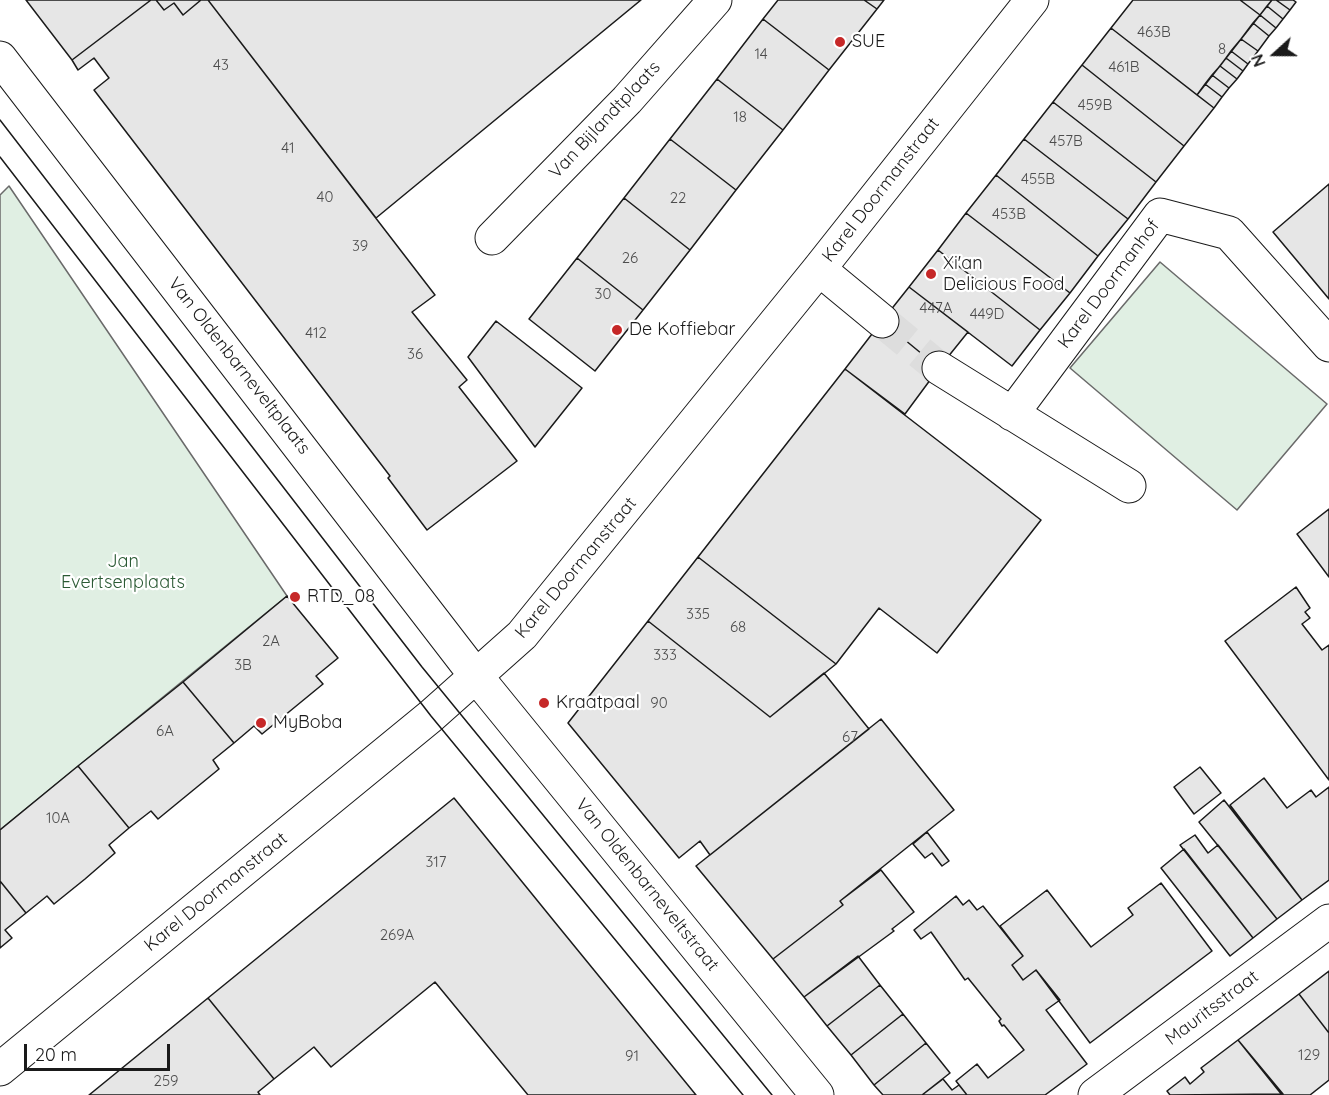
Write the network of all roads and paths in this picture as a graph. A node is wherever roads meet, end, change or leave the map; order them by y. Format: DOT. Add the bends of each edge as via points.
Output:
graph roads {
  1 [pos="715,0"];
  2 [pos="1032,0"];
  3 [pos="0,58"];
  4 [pos="492,238"];
  5 [pos="819,269"];
  6 [pos="882,321"];
  7 [pos="1329,345"];
  8 [pos="939,368"];
  9 [pos="1012,414"];
  10 [pos="1129,486"];
  11 [pos="476,676"];
  12 [pos="1329,921"];
  13 [pos="0,1069"];
  14 [pos="817,1095"];
  15 [pos="1095,1095"];
  1 -- 4 [label="street, Van Bijlandtplaats" via="627,100"];
  2 -- 5 [label="street, Karel Doormanstraat"];
  3 -- 11 [label="street, Van Oldenbarneveltplaats"];
  5 -- 6 [label="street"];
  5 -- 11 [label="street, Karel Doormanstraat" via="522,635"];
  7 -- 9 [label="street, Karel Doormanhof" via="1229,233 1160,215"];
  8 -- 9 [label="street"];
  9 -- 10 [label="street"];
  11 -- 13 [label="street, Karel Doormanstraat"];
  11 -- 14 [label="street, Van Oldenbarneveltstraat"];
  12 -- 15 [label="street, Mauritsstraat"];
}
